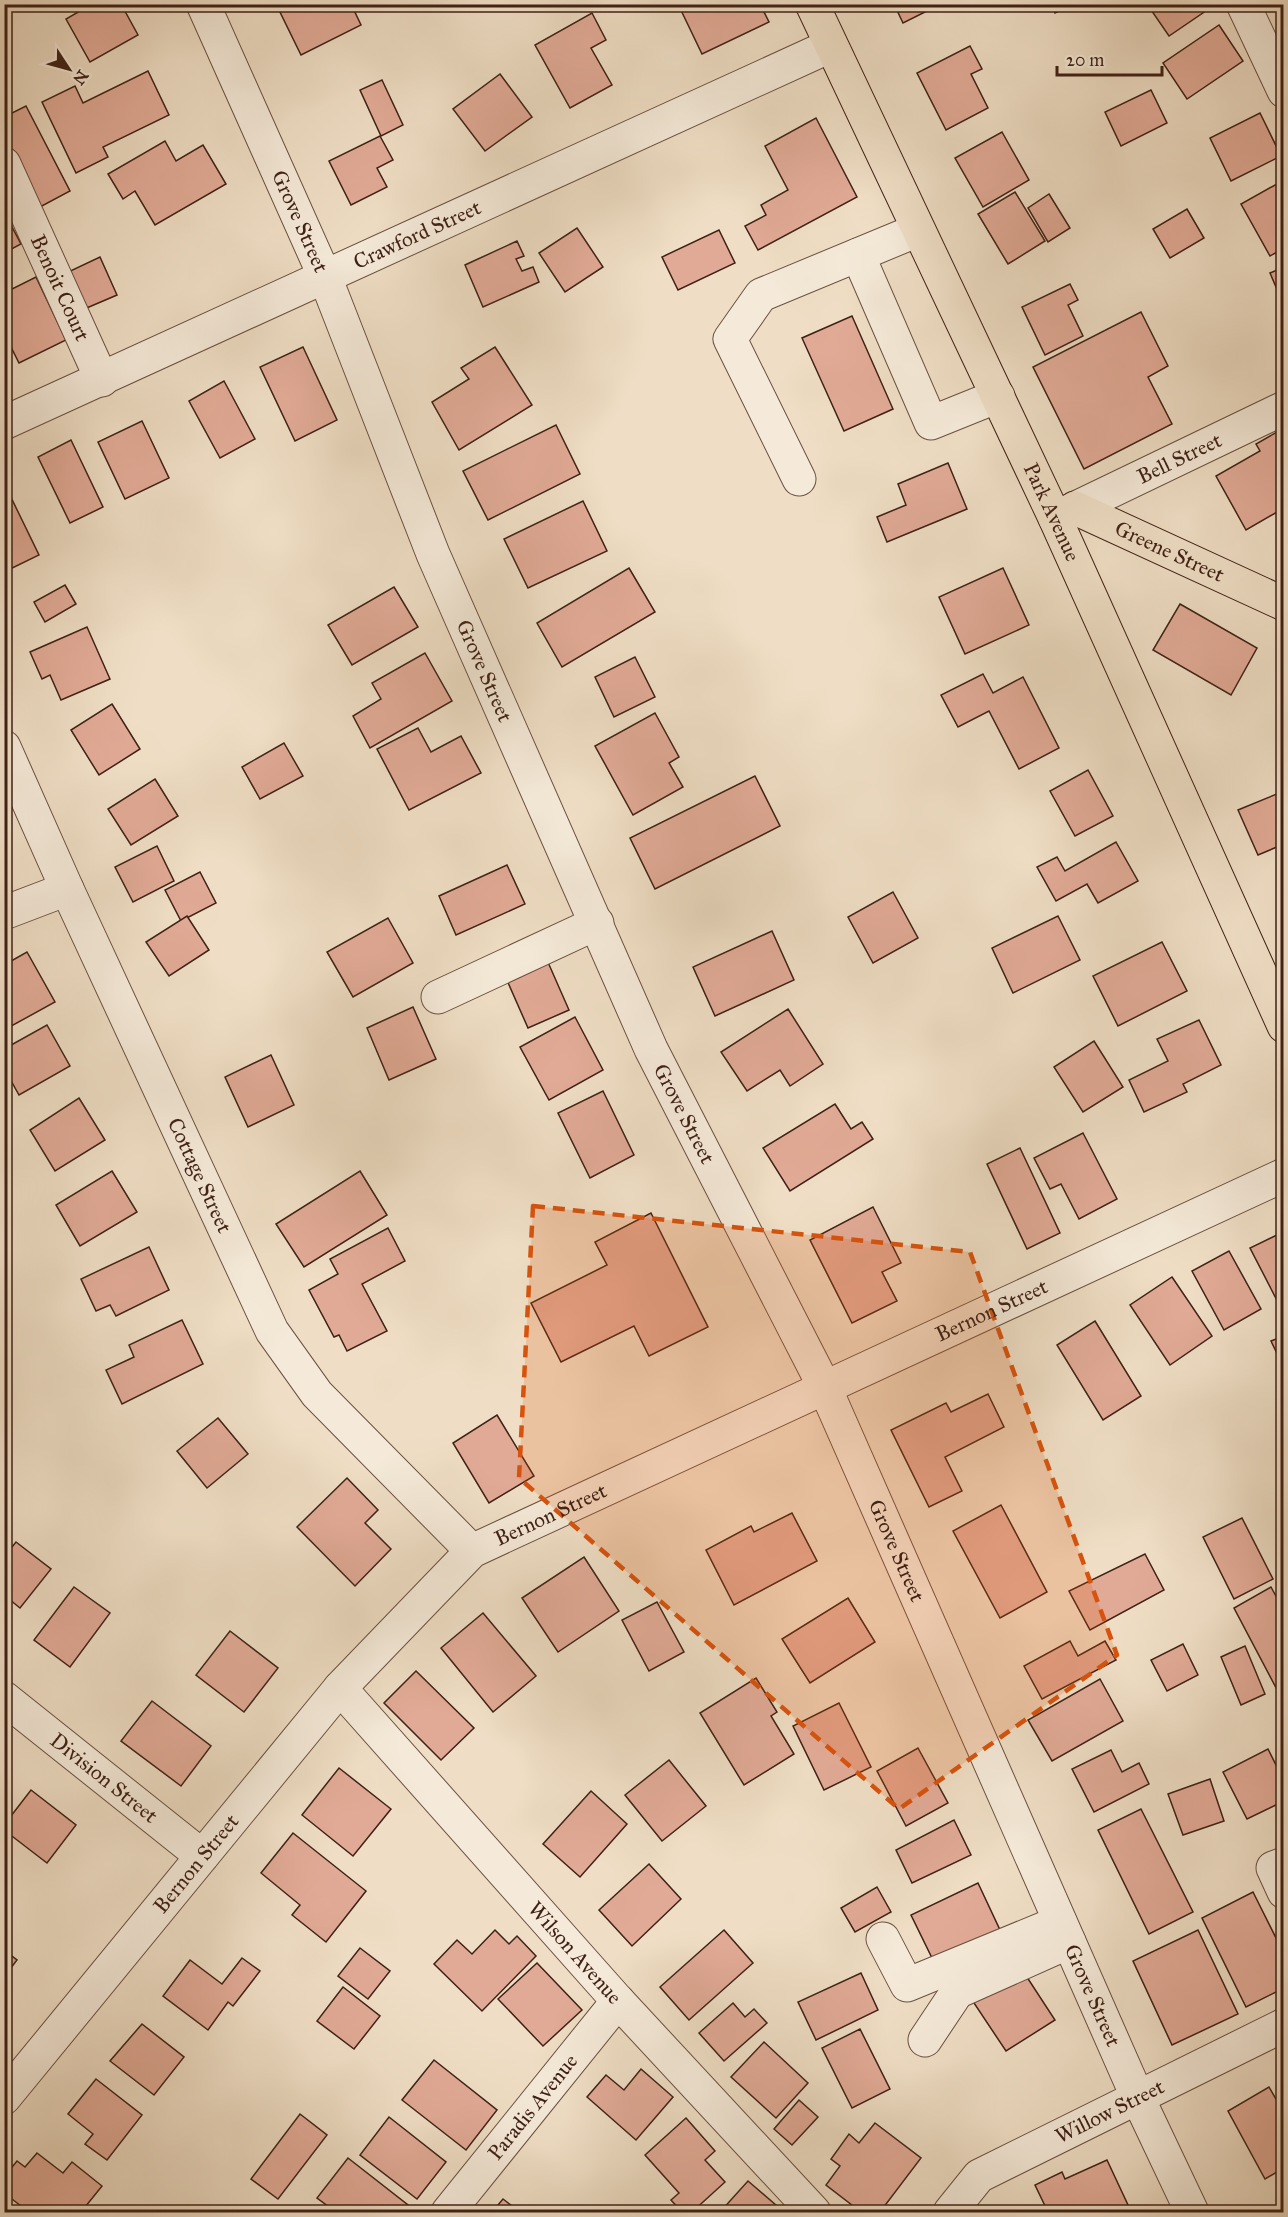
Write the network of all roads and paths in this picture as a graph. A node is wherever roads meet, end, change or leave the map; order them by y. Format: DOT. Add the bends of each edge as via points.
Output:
graph roads {
  1 [pos="203,4"];
  2 [pos="812,4"];
  3 [pos="1244,4"];
  4 [pos="830,46"];
  5 [pos="1284,91"];
  6 [pos="4,164"];
  7 [pos="918,230"];
  8 [pos="858,255"];
  9 [pos="325,277"];
  10 [pos="102,380"];
  11 [pos="998,396"];
  12 [pos="1284,408"];
  13 [pos="4,423"];
  14 [pos="799,479"];
  15 [pos="1065,513"];
  16 [pos="1284,604"];
  17 [pos="4,747"];
  18 [pos="67,890"];
  19 [pos="4,913"];
  20 [pos="597,923"];
  21 [pos="438,997"];
  22 [pos="1284,1026"];
  23 [pos="1284,1175"];
  24 [pos="825,1388"];
  25 [pos="472,1551"];
  26 [pos="340,1688"];
  27 [pos="4,1698"];
  28 [pos="202,1856"];
  29 [pos="1284,1864"];
  30 [pos="1284,1892"];
  31 [pos="1065,1932"];
  32 [pos="883,1939"];
  33 [pos="618,2001"];
  34 [pos="1284,2025"];
  35 [pos="925,2040"];
  36 [pos="1137,2096"];
  37 [pos="4,2098"];
  38 [pos="448,2212"];
  39 [pos="814,2212"];
  40 [pos="950,2212"];
  41 [pos="1192,2212"];
  1 -- 9 [label="street, Grove Street"];
  2 -- 4 [label="main road, Park Avenue"];
  3 -- 5 [label="street"];
  4 -- 7 [label="main road, Park Avenue"];
  4 -- 9 [label="street, Crawford Street"];
  6 -- 10 [label="street, Benoit Court"];
  7 -- 8 [label="street"];
  7 -- 11 [label="main road, Park Avenue"];
  8 -- 11 [label="street" via="932,423"];
  8 -- 14 [label="street" via="761,295 730,339"];
  9 -- 10 [label="street, Crawford Street"];
  9 -- 20 [label="street, Grove Street" via="433,554"];
  10 -- 13 [label="street, Crawford Street"];
  11 -- 15 [label="main road, Park Avenue"];
  12 -- 15 [label="street, Bell Street"];
  15 -- 16 [label="main road, Greene Street"];
  15 -- 22 [label="main road, Park Avenue"];
  17 -- 18 [label="street, Cottage Street"];
  18 -- 19 [label="street"];
  18 -- 25 [label="street, Cottage Street" via="272,1331 317,1394"];
  20 -- 21 [label="street"];
  20 -- 24 [label="street, Grove Street" via="651,1049"];
  23 -- 24 [label="street, Bernon Street"];
  24 -- 25 [label="street, Bernon Street"];
  24 -- 31 [label="street, Grove Street"];
  25 -- 26 [label="street, Bernon Street"];
  26 -- 28 [label="street, Bernon Street"];
  26 -- 33 [label="street, Wilson Avenue"];
  27 -- 28 [label="street, Division Street"];
  28 -- 37 [label="street, Bernon Street"];
  29 -- 30 [label="street" via="1273,1868"];
  31 -- 32 [label="street" via="907,1985"];
  31 -- 35 [label="street" via="957,1992"];
  31 -- 36 [label="street, Grove Street"];
  33 -- 38 [label="street, Paradis Avenue"];
  33 -- 39 [label="street, Wilson Avenue"];
  34 -- 36 [label="street, Willow Street"];
  36 -- 40 [label="street, Willow Street" via="979,2176"];
  36 -- 41 [label="street, Grove Street"];
}
